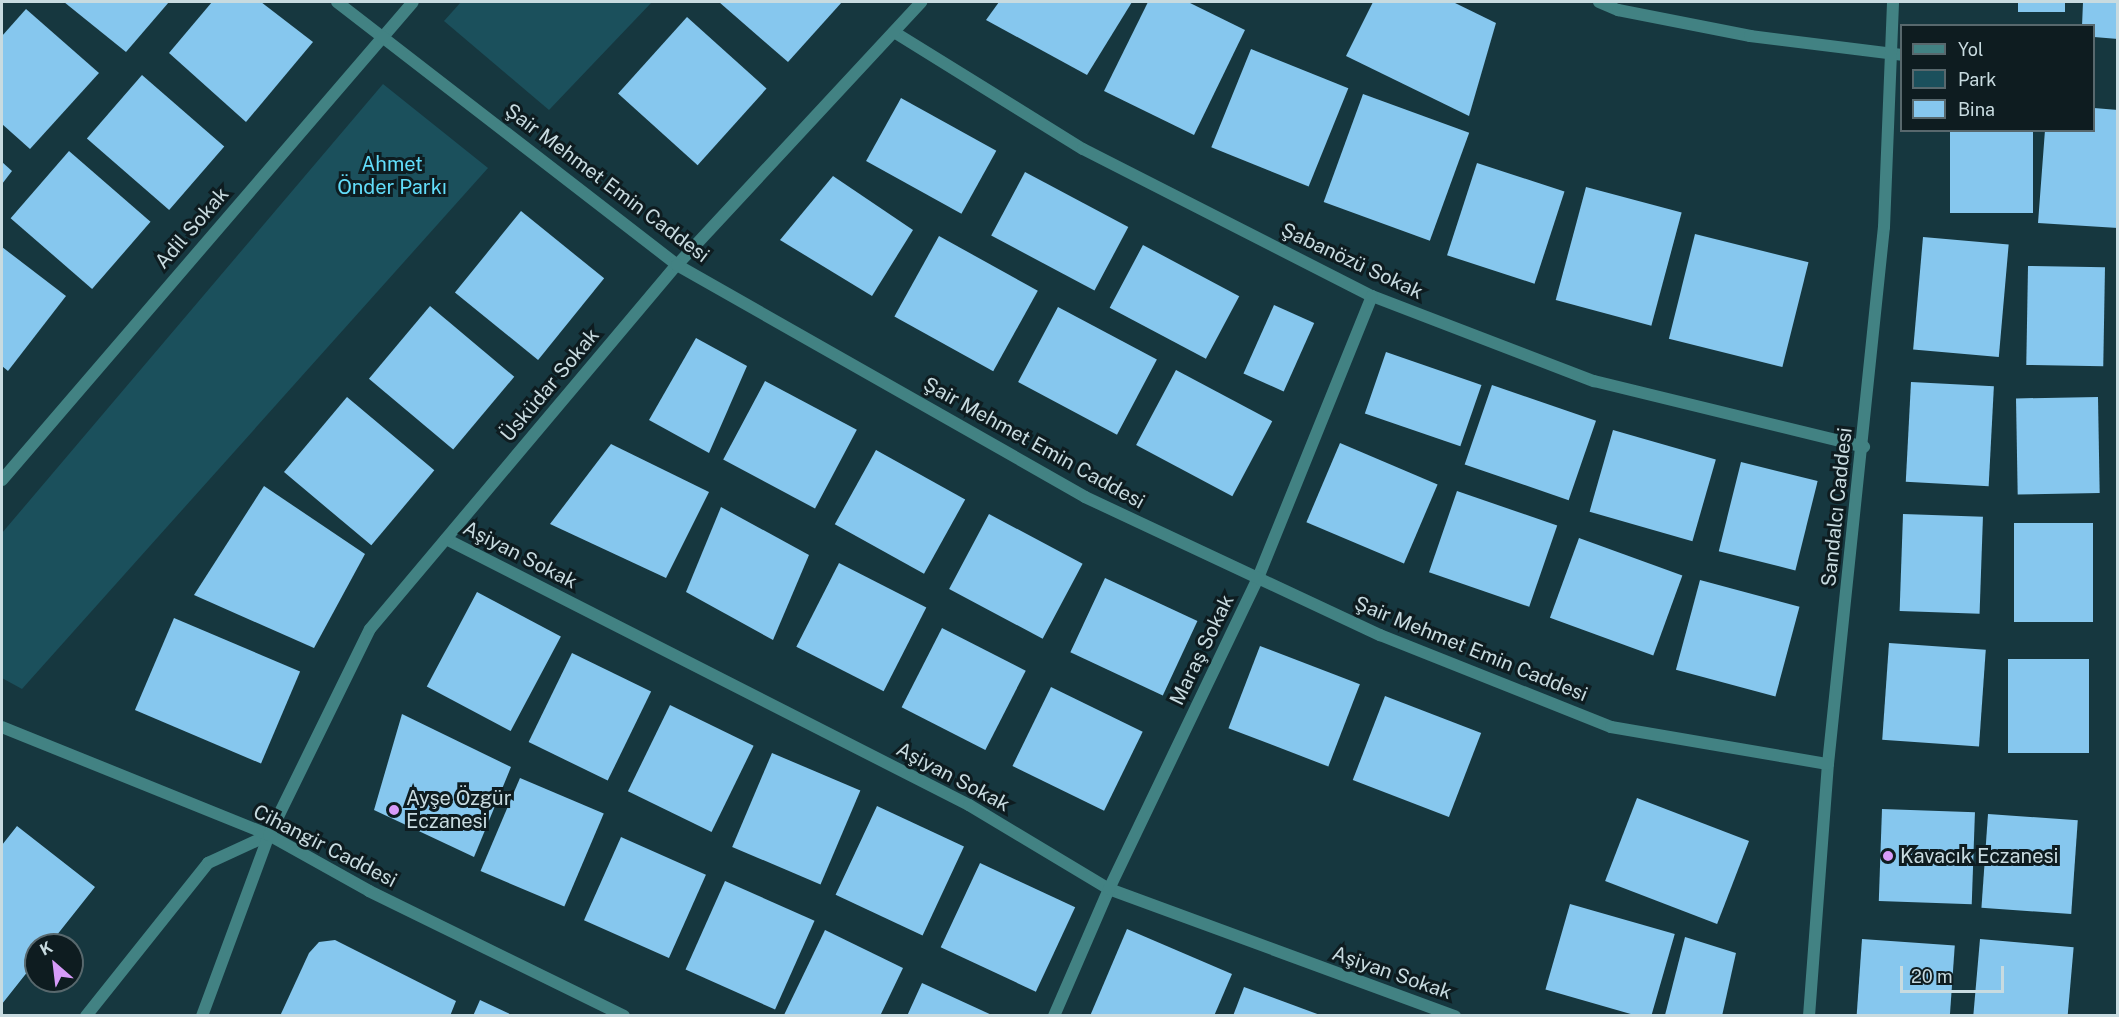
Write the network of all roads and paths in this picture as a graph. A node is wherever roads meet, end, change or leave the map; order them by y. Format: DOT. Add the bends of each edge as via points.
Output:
graph roads {
  1 [pos="337,2"];
  2 [pos="413,2"];
  3 [pos="921,2"];
  4 [pos="1599,2"];
  5 [pos="1893,2"];
  6 [pos="894,32"];
  7 [pos="383,35"];
  8 [pos="1896,55"];
  9 [pos="676,265"];
  10 [pos="1372,296"];
  11 [pos="1864,447"];
  12 [pos="2,480"];
  13 [pos="446,539"];
  14 [pos="1258,578"];
  15 [pos="2,727"];
  16 [pos="1828,764"];
  17 [pos="269,835"];
  18 [pos="1109,889"];
  19 [pos="86,1016"];
  20 [pos="202,1016"];
  21 [pos="624,1016"];
  22 [pos="1054,1016"];
  23 [pos="1455,1016"];
  24 [pos="1809,1016"];
  1 -- 7 [label="street, Şair Mehmet Emin Caddesi"];
  2 -- 7 [label="street, Adil Sokak"];
  3 -- 6 [label="street, Üsküdar Sokak"];
  4 -- 8 [label="street" via="1618,10 1750,36"];
  5 -- 8 [label="street, Sandalcı Caddesi"];
  6 -- 9 [label="street, Üsküdar Sokak"];
  6 -- 10 [label="street, Şabanözü Sokak" via="1083,149"];
  7 -- 9 [label="street, Şair Mehmet Emin Caddesi"];
  7 -- 12 [label="street, Adil Sokak"];
  8 -- 11 [label="street, Sandalcı Caddesi"];
  9 -- 13 [label="street, Üsküdar Sokak"];
  9 -- 14 [label="street, Şair Mehmet Emin Caddesi" via="1085,497"];
  10 -- 11 [label="street, Şabanözü Sokak" via="1594,381"];
  10 -- 14 [label="street, Maraş Sokak"];
  11 -- 16 [label="street, Sandalcı Caddesi"];
  13 -- 17 [label="street, Üsküdar Sokak" via="370,629"];
  13 -- 18 [label="street, Aşiyan Sokak" via="958,800"];
  14 -- 16 [label="street, Şair Mehmet Emin Caddesi" via="1380,635 1611,727"];
  14 -- 18 [label="street, Maraş Sokak"];
  15 -- 17 [label="street, Cihangir Caddesi"];
  16 -- 24 [label="street, Sandalcı Caddesi"];
  17 -- 19 [label="street" via="208,863"];
  17 -- 20 [label="street, Üsküdar Sokak"];
  17 -- 21 [label="street, Cihangir Caddesi" via="369,891"];
  18 -- 22 [label="street, Maraş Sokak"];
  18 -- 23 [label="street, Aşiyan Sokak"];
}
